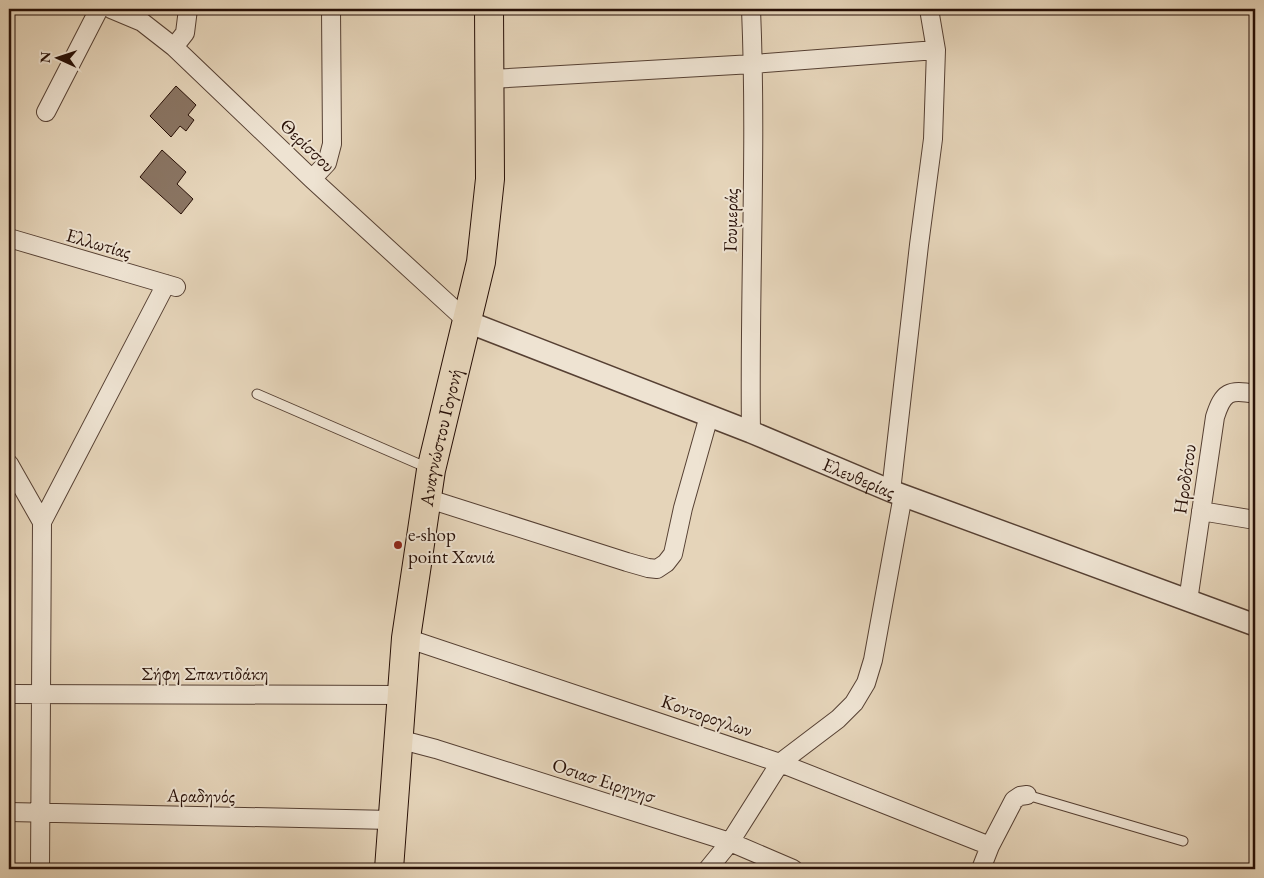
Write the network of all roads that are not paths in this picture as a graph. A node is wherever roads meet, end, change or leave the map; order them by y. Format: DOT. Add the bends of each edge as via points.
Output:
graph roads {
  1 [pos="99,9"];
  2 [pos="111,9"];
  3 [pos="188,9"];
  4 [pos="331,9"];
  5 [pos="489,9"];
  6 [pos="751,9"];
  7 [pos="929,9"];
  8 [pos="174,47"];
  9 [pos="936,50"];
  10 [pos="753,64"];
  11 [pos="490,79"];
  12 [pos="46,112"];
  13 [pos="312,179"];
  14 [pos="9,238"];
  15 [pos="468,322"];
  16 [pos="257,394"];
  17 [pos="1255,394"];
  18 [pos="709,416"];
  19 [pos="751,432"];
  20 [pos="9,464"];
  21 [pos="431,470"];
  22 [pos="897,493"];
  23 [pos="426,498"];
  24 [pos="1201,511"];
  25 [pos="1255,520"];
  26 [pos="42,522"];
  27 [pos="1188,601"];
  28 [pos="1255,625"];
  29 [pos="406,638"];
  30 [pos="9,694"];
  31 [pos="41,694"];
  32 [pos="402,695"];
  33 [pos="398,739"];
  34 [pos="780,763"];
  35 [pos="1027,795"];
  36 [pos="9,812"];
  37 [pos="40,812"];
  38 [pos="392,820"];
  39 [pos="1183,841"];
  40 [pos="730,842"];
  41 [pos="990,846"];
  42 [pos="40,869"];
  43 [pos="389,869"];
  44 [pos="708,869"];
  45 [pos="793,869"];
  46 [pos="981,869"];
  1 -- 12 [label="street"];
  2 -- 8 [label="street, Θερίσσου" via="142,22"];
  3 -- 8 [label="street" via="185,33"];
  4 -- 13 [label="street" via="332,144 327,163"];
  5 -- 11 [label="main road, Αναγνώστου Γογονή"];
  6 -- 10 [label="street, Γουμεράς"];
  7 -- 9 [label="street"];
  8 -- 13 [label="street, Θερίσσου"];
  9 -- 10 [label="street"];
  9 -- 22 [label="street" via="933,139 918,254"];
  10 -- 11 [label="street"];
  10 -- 19 [label="street, Γουμεράς"];
  11 -- 15 [label="main road, Αναγνώστου Γογονή" via="490,179 481,262"];
  13 -- 15 [label="street, Θερίσσου"];
  14 -- 26 [label="street, Ελλωτίας" via="172,286"];
  15 -- 18 [label="street, Ελευθερίας"];
  15 -- 21 [label="main road, Αναγνώστου Γογονή"];
  16 -- 21 [label="lane"];
  17 -- 24 [label="street, Ηροδότου" via="1240,391 1228,394 1220,401"];
  18 -- 19 [label="street, Ελευθερίας"];
  18 -- 23 [label="street" via="672,554 666,564 657,569"];
  19 -- 22 [label="street, Ελευθερίας"];
  20 -- 26 [label="street"];
  21 -- 23 [label="main road, Αναγνώστου Γογονή"];
  22 -- 27 [label="street, Ελευθερίας"];
  22 -- 34 [label="street" via="873,660 866,683 854,703 838,719"];
  23 -- 29 [label="main road, Αναγνώστου Γογονή"];
  24 -- 25 [label="street"];
  24 -- 27 [label="street, Ηροδότου"];
  26 -- 31 [label="street"];
  27 -- 28 [label="street, Ελευθερίας"];
  29 -- 32 [label="main road, Αναγνώστου Γογονή"];
  29 -- 34 [label="street, Κοντορογλων"];
  30 -- 31 [label="street, Σήφη Σπαντιδάκη"];
  31 -- 32 [label="street, Σήφη Σπαντιδάκη"];
  31 -- 37 [label="street"];
  32 -- 33 [label="main road, Αναγνώστου Γογονή"];
  33 -- 38 [label="main road, Αναγνώστου Γογονή"];
  33 -- 40 [label="street, Οσιασ Ειρηνησ"];
  34 -- 40 [label="street"];
  34 -- 41 [label="street, Κοντορογλων"];
  35 -- 39 [label="lane"];
  35 -- 41 [label="street" via="1014,800"];
  36 -- 37 [label="street, Αραδηνός"];
  37 -- 38 [label="street, Αραδηνός"];
  37 -- 42 [label="street"];
  38 -- 43 [label="main road, Αναγνώστου Γογονή"];
  40 -- 44 [label="street"];
  40 -- 45 [label="street, Οσιασ Ειρηνησ"];
  41 -- 46 [label="street"];
}
